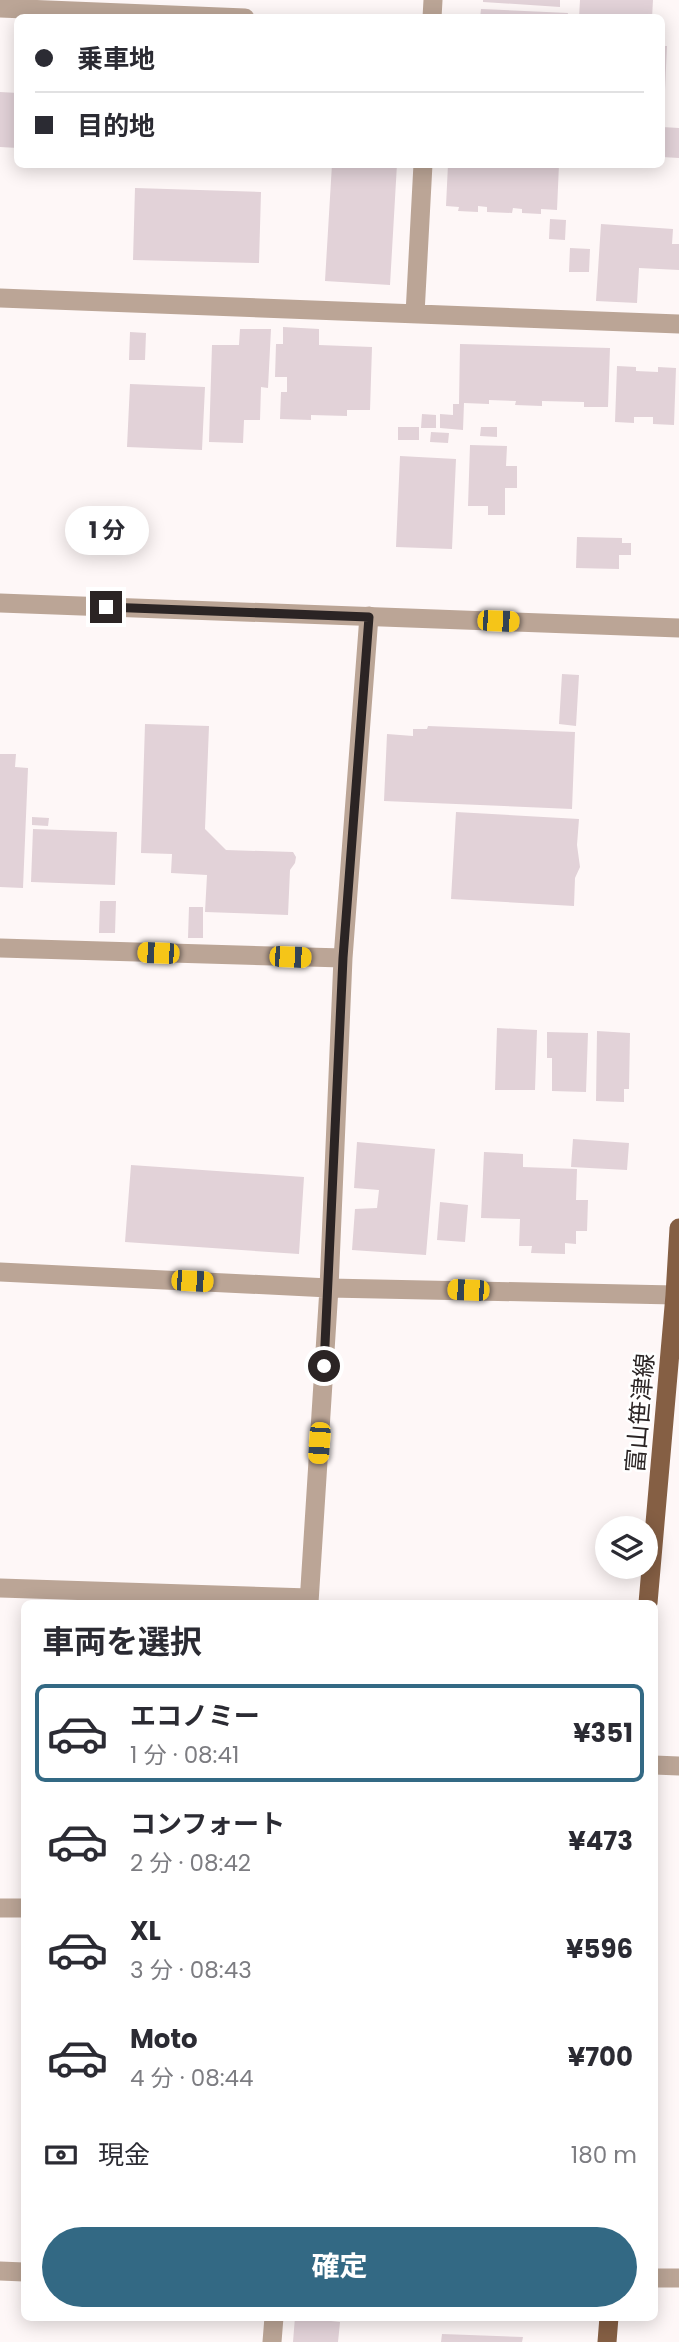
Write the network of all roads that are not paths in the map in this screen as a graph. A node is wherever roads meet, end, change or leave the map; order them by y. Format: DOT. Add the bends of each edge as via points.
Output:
graph roads {
  1 [pos="0,8"];
  2 [pos="147,14"];
  3 [pos="423,168"];
  4 [pos="0,298"];
  5 [pos="415,314"];
  6 [pos="679,324"];
  7 [pos="0,603"];
  8 [pos="369,617"];
  9 [pos="679,628"];
  10 [pos="0,948"];
  11 [pos="343,958"];
  12 [pos="679,1228"];
  13 [pos="0,1272"];
  14 [pos="329,1288"];
  15 [pos="676,1295"];
  16 [pos="0,1588"];
  17 [pos="309,1600"];
  18 [pos="649,1600"];
  19 [pos="658,1765"];
  20 [pos="679,1766"];
  21 [pos="0,1908"];
  22 [pos="21,1908"];
  23 [pos="0,2271"];
  24 [pos="21,2272"];
  25 [pos="658,2278"];
  26 [pos="679,2278"];
  27 [pos="274,2321"];
  28 [pos="609,2321"];
  29 [pos="272,2342"];
  30 [pos="607,2342"];
  1 -- 2 [label="street"];
  3 -- 5 [label="street"];
  4 -- 5 [label="street"];
  5 -- 6 [label="street"];
  7 -- 8 [label="street"];
  8 -- 9 [label="street"];
  8 -- 11 [label="street"];
  10 -- 11 [label="street"];
  11 -- 14 [label="street"];
  12 -- 15 [label="main road, 富山笹津線"];
  13 -- 14 [label="street"];
  14 -- 15 [label="street"];
  14 -- 17 [label="street"];
  15 -- 18 [label="main road, 富山笹津線"];
  16 -- 17 [label="street"];
  19 -- 20 [label="street"];
  21 -- 22 [label="street"];
  23 -- 24 [label="street"];
  25 -- 26 [label="street"];
  27 -- 29 [label="street"];
  28 -- 30 [label="main road"];
}
